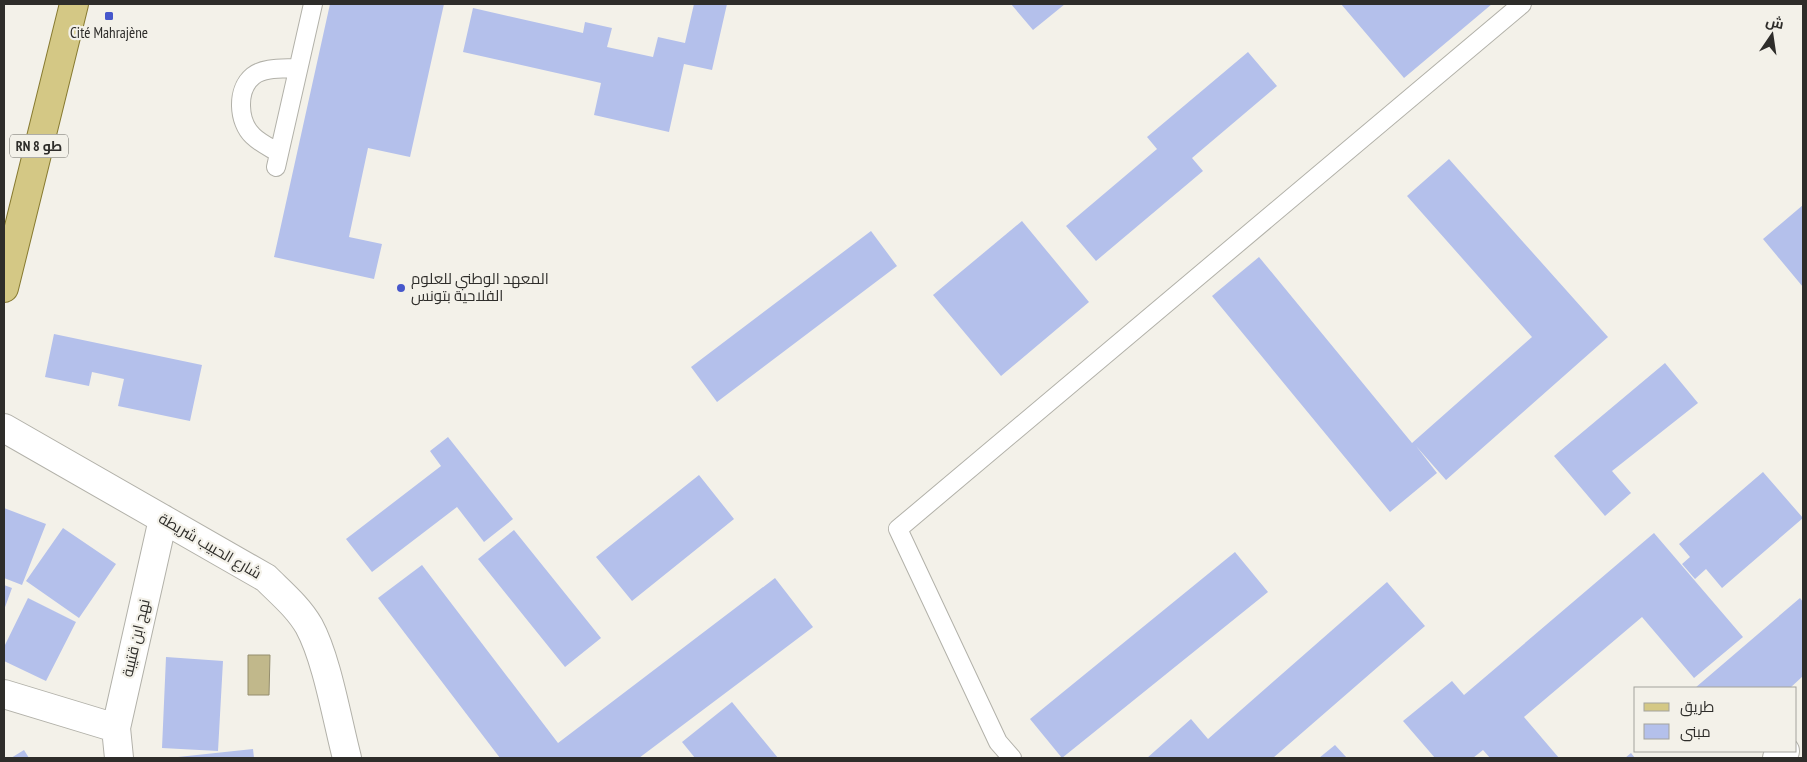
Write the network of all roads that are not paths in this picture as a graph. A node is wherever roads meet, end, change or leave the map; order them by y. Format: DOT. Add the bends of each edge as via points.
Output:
graph roads {
  1 [pos="74,4"];
  2 [pos="313,4"];
  3 [pos="1522,4"];
  4 [pos="298,68"];
  5 [pos="4,288"];
  6 [pos="4,428"];
  7 [pos="163,518"];
  8 [pos="4,694"];
  9 [pos="116,728"];
  10 [pos="119,758"];
  11 [pos="347,758"];
  12 [pos="1012,758"];
  1 -- 5 [label="main road, RN 8 طو"];
  2 -- 4 [label="lane"];
  3 -- 12 [label="lane" via="898,528 998,742"];
  4 -- 4 [label="lane" via="277,160 252,136 242,117 241,93 253,76 272,69"];
  6 -- 7 [label="street, شارع الحبيب شريطة"];
  7 -- 9 [label="street, نهج ابن قتيبة"];
  7 -- 11 [label="street, شارع الحبيب شريطة" via="266,578 295,606 309,626 320,652"];
  8 -- 9 [label="street"];
  9 -- 10 [label="street, نهج ابن قتيبة"];
}
